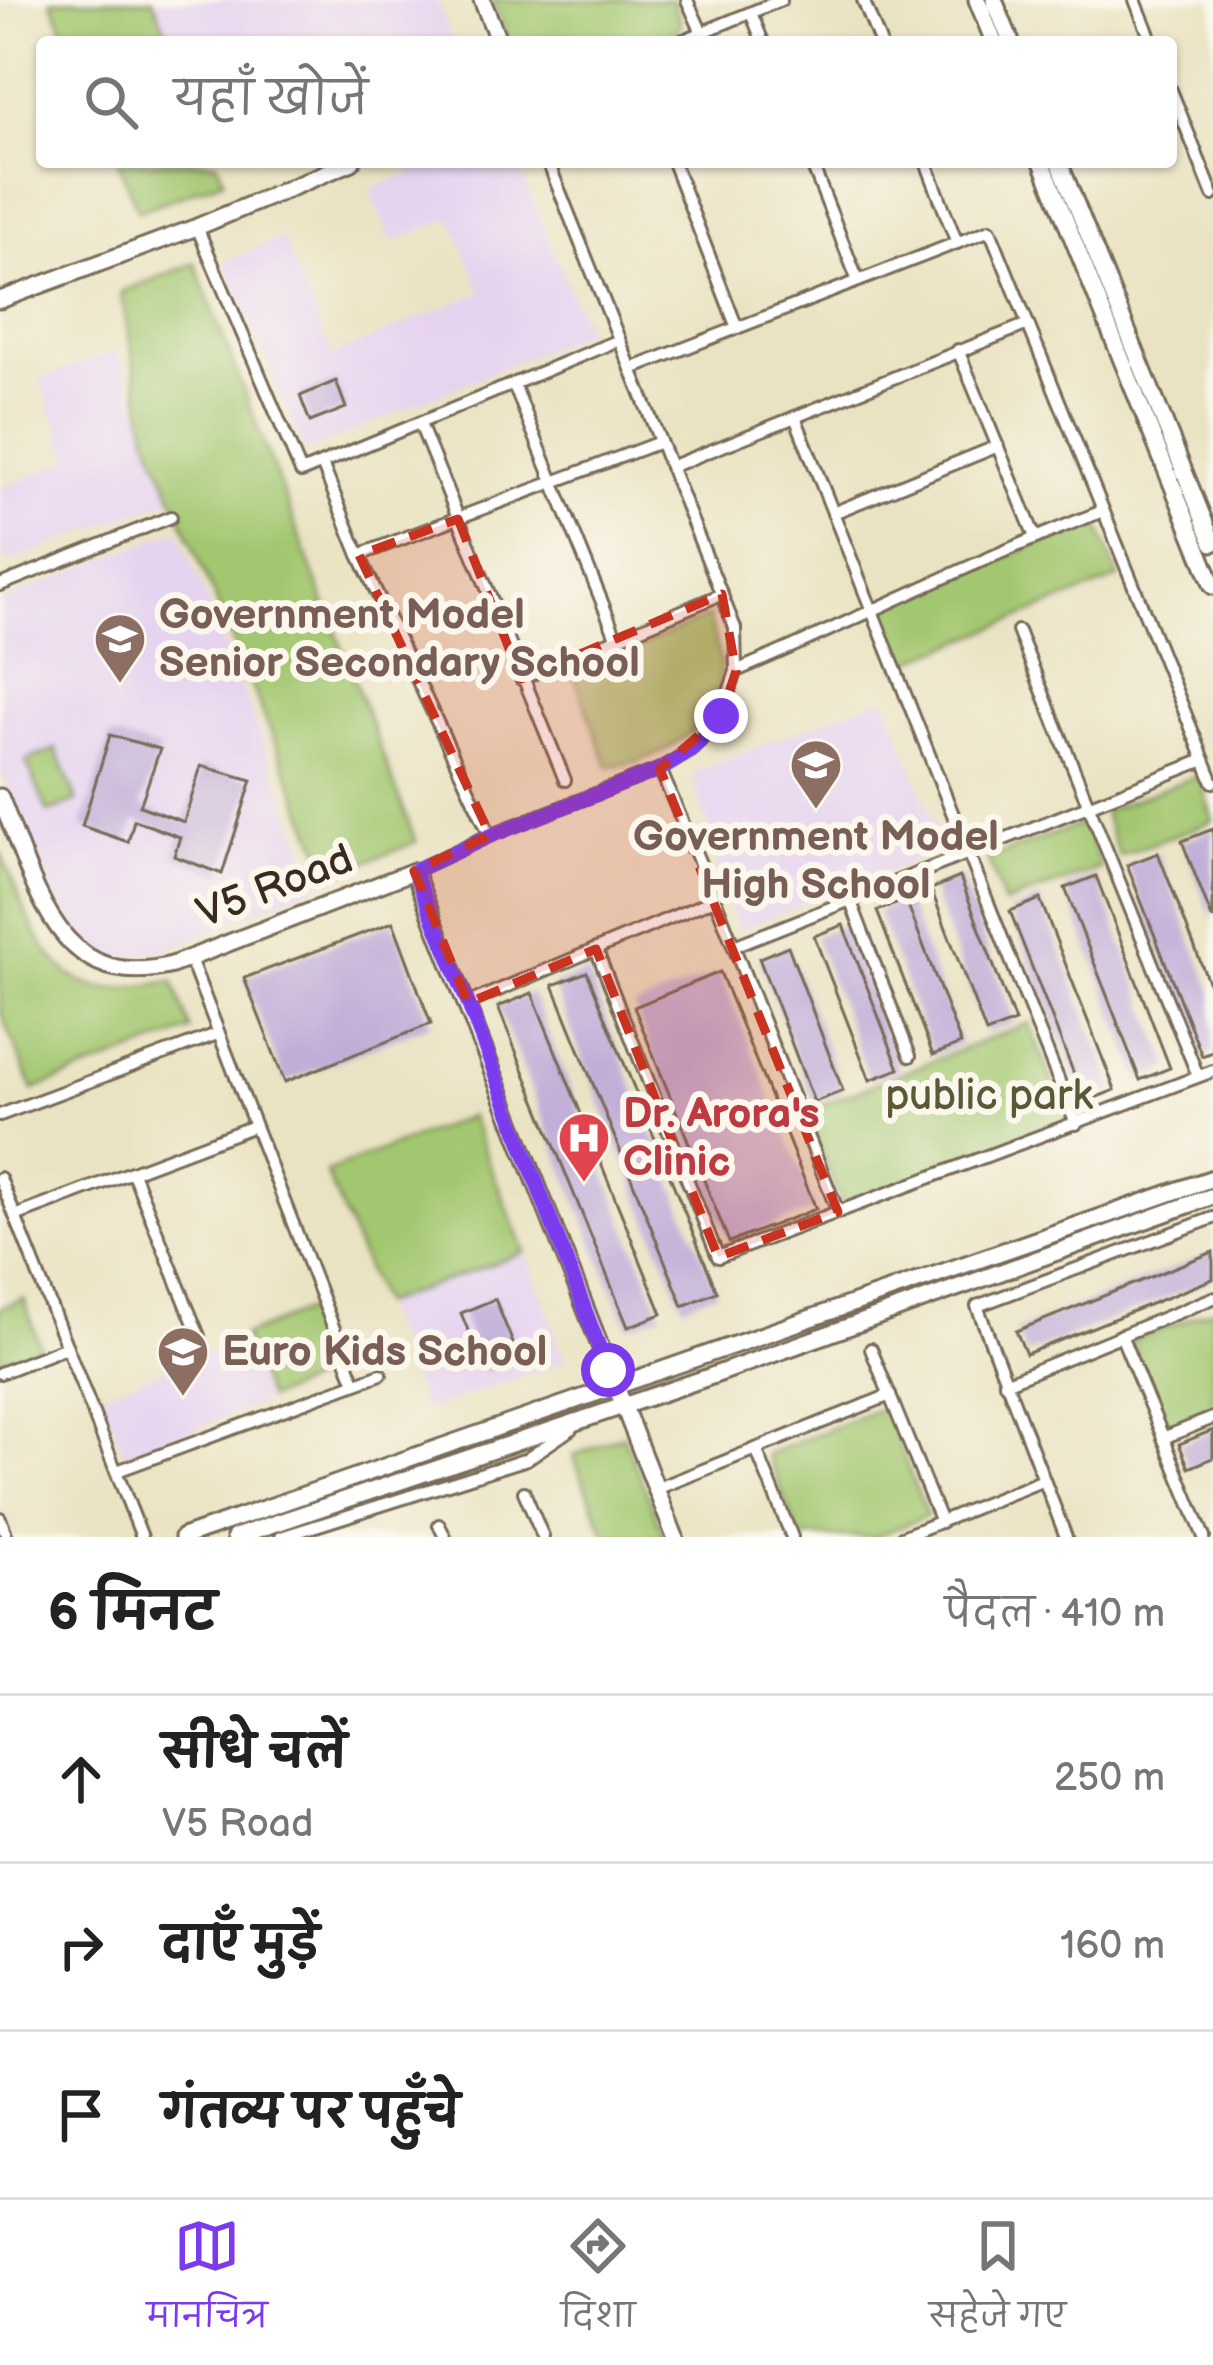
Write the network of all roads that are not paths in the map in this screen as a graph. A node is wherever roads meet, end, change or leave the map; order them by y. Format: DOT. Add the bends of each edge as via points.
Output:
graph roads {
  1 [pos="482,0"];
  2 [pos="687,0"];
  3 [pos="781,0"];
  4 [pos="863,0"];
  5 [pos="977,0"];
  6 [pos="994,0"];
  7 [pos="1135,0"];
  8 [pos="751,13"];
  9 [pos="702,33"];
  10 [pos="497,36"];
  11 [pos="694,36"];
  12 [pos="761,36"];
  13 [pos="878,36"];
  14 [pos="992,36"];
  15 [pos="1009,36"];
  16 [pos="1150,36"];
  17 [pos="1177,105"];
  18 [pos="338,168"];
  19 [pos="550,168"];
  20 [pos="675,168"];
  21 [pos="813,168"];
  22 [pos="928,168"];
  23 [pos="1044,168"];
  24 [pos="1061,168"];
  25 [pos="1213,195"];
  26 [pos="197,227"];
  27 [pos="957,242"];
  28 [pos="858,281"];
  29 [pos="0,301"];
  30 [pos="1028,324"];
  31 [pos="737,328"];
  32 [pos="619,340"];
  33 [pos="958,350"];
  34 [pos="631,369"];
  35 [pos="514,385"];
  36 [pos="795,417"];
  37 [pos="420,424"];
  38 [pos="660,442"];
  39 [pos="998,446"];
  40 [pos="322,464"];
  41 [pos="670,466"];
  42 [pos="554,482"];
  43 [pos="1103,511"];
  44 [pos="833,513"];
  45 [pos="171,517"];
  46 [pos="458,519"];
  47 [pos="1036,537"];
  48 [pos="1213,543"];
  49 [pos="359,556"];
  50 [pos="0,585"];
  51 [pos="1213,586"];
  52 [pos="722,594"];
  53 [pos="873,613"];
  54 [pos="1018,631"];
  55 [pos="617,639"];
  56 [pos="736,671"];
  57 [pos="521,679"];
  58 [pos="1204,760"];
  59 [pos="659,770"];
  60 [pos="565,780"];
  61 [pos="1213,782"];
  62 [pos="0,797"];
  63 [pos="1089,806"];
  64 [pos="490,836"];
  65 [pos="969,855"];
  66 [pos="414,871"];
  67 [pos="716,899"];
  68 [pos="851,902"];
  69 [pos="734,946"];
  70 [pos="596,949"];
  71 [pos="190,959"];
  72 [pos="468,1003"];
  73 [pos="217,1034"];
  74 [pos="910,1056"];
  75 [pos="1213,1071"];
  76 [pos="1198,1076"];
  77 [pos="0,1115"];
  78 [pos="1076,1124"];
  79 [pos="254,1126"];
  80 [pos="134,1173"];
  81 [pos="0,1178"];
  82 [pos="1213,1178"];
  83 [pos="1213,1196"];
  84 [pos="838,1212"];
  85 [pos="15,1216"];
  86 [pos="1213,1218"];
  87 [pos="1213,1298"];
  88 [pos="1121,1335"];
  89 [pos="199,1336"];
  90 [pos="67,1347"];
  91 [pos="871,1348"];
  92 [pos="0,1373"];
  93 [pos="381,1374"];
  94 [pos="355,1383"];
  95 [pos="1005,1383"];
  96 [pos="614,1385"];
  97 [pos="890,1395"];
  98 [pos="622,1406"];
  99 [pos="589,1417"];
  100 [pos="1213,1418"];
  101 [pos="1163,1438"];
  102 [pos="756,1449"];
  103 [pos="117,1471"];
  104 [pos="1044,1480"];
  105 [pos="656,1490"];
  106 [pos="524,1492"];
  107 [pos="0,1518"];
  108 [pos="941,1522"];
  109 [pos="1208,1536"];
  110 [pos="8,1537"];
  111 [pos="142,1537"];
  112 [pos="183,1537"];
  113 [pos="235,1537"];
  114 [pos="281,1537"];
  115 [pos="543,1537"];
  116 [pos="675,1537"];
  117 [pos="792,1537"];
  118 [pos="902,1537"];
  119 [pos="1066,1537"];
  1 -- 10 [label="main road"];
  2 -- 9 [label="street"];
  3 -- 8 [label="street"];
  4 -- 13 [label="street"];
  5 -- 14 [label="main road"];
  6 -- 15 [label="main road"];
  7 -- 16 [label="street"];
  8 -- 9 [label="street"];
  8 -- 12 [label="street"];
  9 -- 11 [label="street"];
  17 -- 25 [label="street"];
  18 -- 26 [label="main road"];
  19 -- 32 [label="street"];
  20 -- 31 [label="street"];
  21 -- 28 [label="street"];
  22 -- 27 [label="street"];
  23 -- 51 [label="main road"];
  24 -- 48 [label="main road"];
  26 -- 29 [label="main road"];
  26 -- 40 [label="street" via="302,472"];
  27 -- 28 [label="street"];
  27 -- 30 [label="street" via="990,230"];
  28 -- 31 [label="street"];
  30 -- 33 [label="street"];
  30 -- 43 [label="street"];
  31 -- 34 [label="street"];
  32 -- 34 [label="street"];
  32 -- 35 [label="street"];
  33 -- 36 [label="street"];
  33 -- 39 [label="street"];
  34 -- 38 [label="street"];
  35 -- 37 [label="street"];
  35 -- 42 [label="street"];
  36 -- 41 [label="street"];
  36 -- 44 [label="street"];
  37 -- 40 [label="street"];
  37 -- 46 [label="street"];
  38 -- 41 [label="street"];
  38 -- 42 [label="street"];
  39 -- 44 [label="street"];
  39 -- 47 [label="street"];
  40 -- 49 [label="street"];
  41 -- 52 [label="street"];
  42 -- 46 [label="street"];
  42 -- 55 [label="street"];
  43 -- 47 [label="street"];
  43 -- 58 [label="street"];
  44 -- 53 [label="street"];
  45 -- 50 [label="street"];
  46 -- 49 [label="street"];
  46 -- 57 [label="street"];
  47 -- 53 [label="street"];
  49 -- 64 [label="street"];
  52 -- 55 [label="street"];
  52 -- 56 [label="street" via="735,628"];
  53 -- 56 [label="street"];
  53 -- 65 [label="street"];
  54 -- 63 [label="street"];
  55 -- 57 [label="street"];
  56 -- 59 [label="street" via="721,716 692,750"];
  57 -- 60 [label="street"];
  58 -- 61 [label="street"];
  58 -- 63 [label="street"];
  59 -- 64 [label="street"];
  59 -- 67 [label="street"];
  62 -- 71 [label="main road, V5 Road" via="70,947 111,967 151,971"];
  63 -- 65 [label="street"];
  63 -- 76 [label="street"];
  64 -- 66 [label="street"];
  65 -- 68 [label="street"];
  65 -- 78 [label="street"];
  66 -- 71 [label="main road, V5 Road"];
  66 -- 72 [label="main road, V5 Road"];
  67 -- 69 [label="street"];
  67 -- 70 [label="street"];
  68 -- 69 [label="street"];
  68 -- 74 [label="street"];
  69 -- 84 [label="street"];
  70 -- 72 [label="street"];
  70 -- 84 [label="street" via="718,1257"];
  71 -- 73 [label="street"];
  72 -- 96 [label="main road, V5 Road"];
  73 -- 77 [label="street"];
  73 -- 79 [label="street"];
  75 -- 76 [label="street"];
  76 -- 78 [label="street"];
  78 -- 84 [label="street"];
  79 -- 80 [label="street"];
  79 -- 94 [label="street"];
  80 -- 85 [label="street"];
  80 -- 89 [label="street"];
  81 -- 85 [label="street"];
  82 -- 96 [label="main road"];
  83 -- 98 [label="main road"];
  85 -- 90 [label="street"];
  86 -- 95 [label="street" via="977,1306"];
  87 -- 88 [label="street"];
  88 -- 95 [label="street"];
  88 -- 101 [label="street"];
  90 -- 92 [label="street"];
  90 -- 103 [label="street"];
  91 -- 97 [label="street"];
  93 -- 94 [label="street"];
  94 -- 103 [label="street"];
  95 -- 104 [label="street"];
  96 -- 98 [label="main road, V5 Road"];
  96 -- 112 [label="main road"];
  97 -- 102 [label="street"];
  97 -- 108 [label="street"];
  98 -- 99 [label="main road"];
  98 -- 105 [label="main road, V5 Road"];
  99 -- 113 [label="main road"];
  99 -- 114 [label="street" via="527,1459"];
  100 -- 101 [label="street"];
  101 -- 109 [label="street"];
  102 -- 105 [label="street"];
  102 -- 117 [label="street"];
  103 -- 111 [label="street"];
  104 -- 108 [label="street"];
  104 -- 119 [label="street"];
  105 -- 116 [label="main road, V5 Road"];
  106 -- 115 [label="street"];
  107 -- 110 [label="street"];
  108 -- 118 [label="street"];
}
